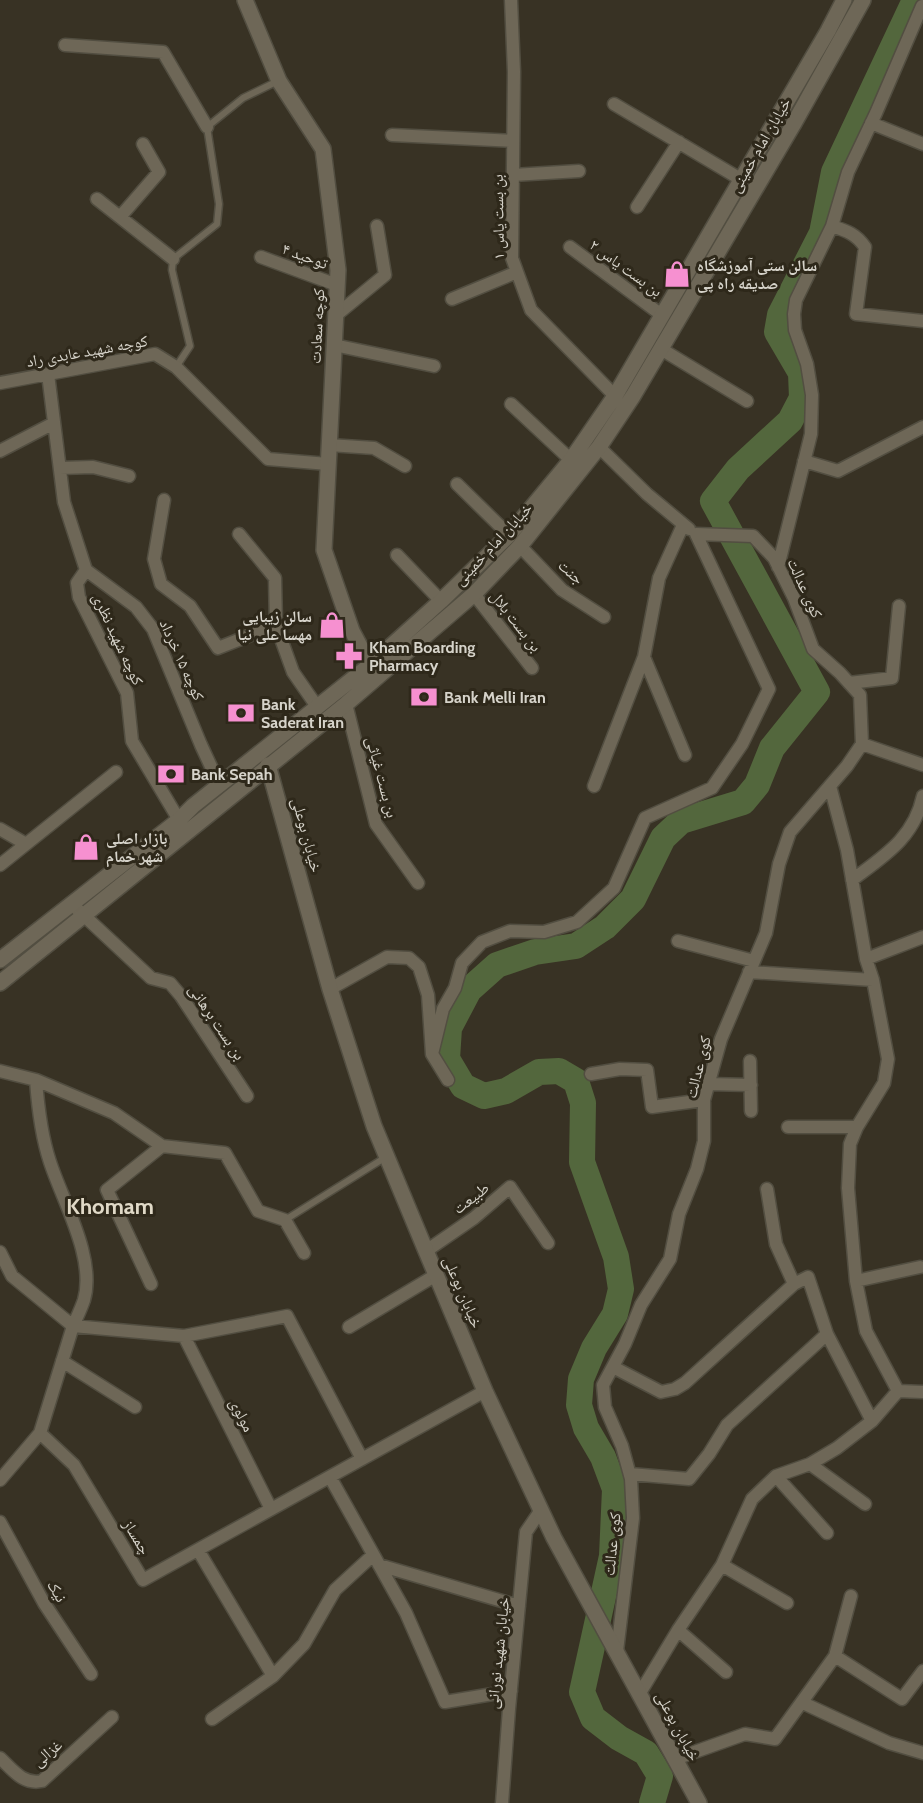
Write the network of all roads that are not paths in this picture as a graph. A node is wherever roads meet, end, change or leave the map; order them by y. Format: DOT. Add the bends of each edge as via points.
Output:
graph roads {
  1 [pos="245,0"];
  2 [pos="511,0"];
  3 [pos="844,0"];
  4 [pos="863,0"];
  5 [pos="922,6"];
  6 [pos="65,45"];
  7 [pos="279,81"];
  8 [pos="614,104"];
  9 [pos="872,123"];
  10 [pos="207,127"];
  11 [pos="392,135"];
  12 [pos="513,141"];
  13 [pos="679,142"];
  14 [pos="143,144"];
  15 [pos="923,144"];
  16 [pos="579,171"];
  17 [pos="513,175"];
  18 [pos="742,180"];
  19 [pos="97,199"];
  20 [pos="637,207"];
  21 [pos="120,217"];
  22 [pos="377,226"];
  23 [pos="832,226"];
  24 [pos="570,247"];
  25 [pos="261,257"];
  26 [pos="173,259"];
  27 [pos="517,272"];
  28 [pos="337,285"];
  29 [pos="452,299"];
  30 [pos="663,315"];
  31 [pos="335,316"];
  32 [pos="923,321"];
  33 [pos="334,345"];
  34 [pos="661,349"];
  35 [pos="434,366"];
  36 [pos="176,367"];
  37 [pos="48,374"];
  38 [pos="0,383"];
  39 [pos="615,396"];
  40 [pos="747,401"];
  41 [pos="511,404"];
  42 [pos="54,423"];
  43 [pos="923,427"];
  44 [pos="329,444"];
  45 [pos="599,447"];
  46 [pos="0,451"];
  47 [pos="571,460"];
  48 [pos="804,461"];
  49 [pos="328,464"];
  50 [pos="405,466"];
  51 [pos="60,468"];
  52 [pos="129,476"];
  53 [pos="456,484"];
  54 [pos="164,500"];
  55 [pos="683,525"];
  56 [pos="239,534"];
  57 [pos="696,534"];
  58 [pos="515,541"];
  59 [pos="398,555"];
  60 [pos="778,567"];
  61 [pos="86,570"];
  62 [pos="474,594"];
  63 [pos="441,601"];
  64 [pos="899,606"];
  65 [pos="604,617"];
  66 [pos="276,625"];
  67 [pos="644,657"];
  68 [pos="370,665"];
  69 [pos="532,668"];
  70 [pos="849,683"];
  71 [pos="346,704"];
  72 [pos="318,708"];
  73 [pos="862,744"];
  74 [pos="685,755"];
  75 [pos="268,765"];
  76 [pos="923,765"];
  77 [pos="116,772"];
  78 [pos="220,786"];
  79 [pos="594,786"];
  80 [pos="830,786"];
  81 [pos="923,796"];
  82 [pos="179,820"];
  83 [pos="0,828"];
  84 [pos="26,844"];
  85 [pos="0,865"];
  86 [pos="852,880"];
  87 [pos="418,883"];
  88 [pos="78,910"];
  89 [pos="923,937"];
  90 [pos="678,940"];
  91 [pos="866,959"];
  92 [pos="0,960"];
  93 [pos="752,966"];
  94 [pos="873,980"];
  95 [pos="0,983"];
  96 [pos="330,989"];
  97 [pos="432,1054"];
  98 [pos="750,1061"];
  99 [pos="0,1071"];
  100 [pos="591,1074"];
  101 [pos="36,1080"];
  102 [pos="448,1080"];
  103 [pos="708,1084"];
  104 [pos="751,1085"];
  105 [pos="247,1096"];
  106 [pos="704,1100"];
  107 [pos="751,1111"];
  108 [pos="857,1126"];
  109 [pos="788,1127"];
  110 [pos="162,1146"];
  111 [pos="387,1156"];
  112 [pos="767,1189"];
  113 [pos="285,1220"];
  114 [pos="548,1243"];
  115 [pos="426,1251"];
  116 [pos="0,1252"];
  117 [pos="303,1253"];
  118 [pos="920,1267"];
  119 [pos="436,1275"];
  120 [pos="856,1281"];
  121 [pos="151,1284"];
  122 [pos="794,1284"];
  123 [pos="73,1326"];
  124 [pos="349,1327"];
  125 [pos="827,1334"];
  126 [pos="184,1336"];
  127 [pos="62,1360"];
  128 [pos="613,1367"];
  129 [pos="898,1390"];
  130 [pos="485,1391"];
  131 [pos="923,1392"];
  132 [pos="135,1407"];
  133 [pos="872,1421"];
  134 [pos="40,1433"];
  135 [pos="362,1459"];
  136 [pos="810,1464"];
  137 [pos="630,1474"];
  138 [pos="776,1476"];
  139 [pos="330,1477"];
  140 [pos="0,1480"];
  141 [pos="865,1504"];
  142 [pos="271,1509"];
  143 [pos="541,1510"];
  144 [pos="0,1522"];
  145 [pos="827,1533"];
  146 [pos="198,1550"];
  147 [pos="376,1560"];
  148 [pos="722,1565"];
  149 [pos="851,1596"];
  150 [pos="787,1603"];
  151 [pos="519,1606"];
  152 [pos="678,1629"];
  153 [pos="617,1651"];
  154 [pos="835,1656"];
  155 [pos="923,1671"];
  156 [pos="726,1672"];
  157 [pos="91,1674"];
  158 [pos="273,1676"];
  159 [pos="511,1691"];
  160 [pos="640,1693"];
  161 [pos="803,1703"];
  162 [pos="112,1718"];
  163 [pos="212,1719"];
  164 [pos="923,1753"];
  165 [pos="0,1758"];
  166 [pos="675,1759"];
  167 [pos="502,1803"];
  168 [pos="699,1803"];
  1 -- 7 [label="main road, کوچه سعادت"];
  2 -- 12 [label="street, بن بست یاس ۱"];
  3 -- 18 [label="main road, خیابان امام خمینی"];
  4 -- 34 [label="main road, خیابان امام خمینی"];
  5 -- 9 [label="street"];
  6 -- 10 [label="street" via="163,52"];
  7 -- 10 [label="lane" via="243,98"];
  7 -- 28 [label="main road, کوچه سعادت" via="323,149"];
  8 -- 13 [label="street"];
  9 -- 15 [label="street"];
  9 -- 23 [label="street" via="848,172"];
  10 -- 26 [label="lane" via="219,204 217,224"];
  11 -- 12 [label="street"];
  12 -- 17 [label="street, بن بست یاس ۱"];
  13 -- 18 [label="street"];
  13 -- 20 [label="street"];
  14 -- 21 [label="street" via="159,172"];
  16 -- 17 [label="street"];
  17 -- 27 [label="street, بن بست یاس ۱" via="512,258"];
  18 -- 30 [label="main road, خیابان امام خمینی"];
  19 -- 21 [label="street"];
  21 -- 26 [label="street"];
  22 -- 31 [label="street" via="385,275"];
  23 -- 32 [label="street" via="858,237 865,247 856,314"];
  23 -- 48 [label="street" via="796,300 794,314 812,395 811,434"];
  24 -- 30 [label="street, بن بست یاس ۲"];
  25 -- 28 [label="street, توحید ۴"];
  26 -- 36 [label="lane" via="172,270 190,346"];
  27 -- 29 [label="street"];
  27 -- 39 [label="street, بن بست یاس ۱" via="531,310"];
  28 -- 31 [label="main road, کوچه سعادت"];
  30 -- 39 [label="main road, خیابان امام خمینی"];
  31 -- 33 [label="main road, کوچه سعادت"];
  33 -- 35 [label="street"];
  33 -- 44 [label="main road, کوچه سعادت"];
  34 -- 40 [label="street"];
  34 -- 45 [label="main road, خیابان امام خمینی"];
  36 -- 37 [label="street, کوچه شهید عابدی راد" via="155,354"];
  36 -- 49 [label="street, کوچه شهید عابدی راد" via="268,459"];
  37 -- 38 [label="street, کوچه شهید عابدی راد"];
  37 -- 42 [label="street"];
  39 -- 47 [label="main road, خیابان امام خمینی"];
  41 -- 47 [label="street"];
  42 -- 46 [label="street"];
  42 -- 51 [label="street"];
  43 -- 48 [label="street" via="838,471"];
  44 -- 49 [label="main road, کوچه سعادت"];
  44 -- 50 [label="street" via="374,448"];
  45 -- 55 [label="street"];
  45 -- 58 [label="main road, خیابان امام خمینی"];
  47 -- 58 [label="main road, خیابان امام خمینی"];
  48 -- 60 [label="street"];
  49 -- 68 [label="main road, کوچه سعادت" via="324,550 352,631"];
  51 -- 52 [label="street" via="93,467"];
  51 -- 61 [label="street" via="64,502"];
  53 -- 58 [label="street, جنت"];
  54 -- 66 [label="street" via="154,559 161,584 190,606 218,648"];
  55 -- 57 [label="street"];
  55 -- 67 [label="street" via="659,578"];
  56 -- 66 [label="street" via="275,578"];
  57 -- 60 [label="street, کوی عدالت" via="753,536"];
  57 -- 97 [label="street" via="769,689 742,744 712,788 645,818 614,888 577,922 544,932 510,931 482,942 462,963 443,1010"];
  58 -- 62 [label="main road, خیابان امام خمینی"];
  58 -- 63 [label="main road, خیابان امام خمینی"];
  58 -- 65 [label="street, جنت" via="562,590"];
  59 -- 63 [label="street"];
  60 -- 70 [label="street, کوی عدالت" via="813,649"];
  61 -- 78 [label="street, کوچه ۱۵ خرداد" via="136,608 153,629"];
  61 -- 82 [label="street, کوچه شهید نظری" via="77,583 79,597 127,693 132,741"];
  62 -- 69 [label="street, بن بست بلال"];
  62 -- 71 [label="main road, خیابان امام خمینی"];
  63 -- 68 [label="main road, خیابان امام خمینی"];
  64 -- 70 [label="street" via="892,678"];
  66 -- 72 [label="street" via="293,672"];
  67 -- 74 [label="street"];
  67 -- 79 [label="street"];
  68 -- 72 [label="main road, خیابان امام خمینی"];
  70 -- 73 [label="street, کوی عدالت" via="860,695"];
  71 -- 75 [label="main road, خیابان امام خمینی"];
  71 -- 87 [label="street, بن بست غیاثی" via="376,824"];
  72 -- 78 [label="main road, خیابان امام خمینی"];
  73 -- 76 [label="street"];
  73 -- 80 [label="street, کوی عدالت"];
  75 -- 88 [label="main road, خیابان امام خمینی"];
  75 -- 96 [label="main road, خیابان بوعلی"];
  77 -- 84 [label="street"];
  78 -- 82 [label="main road, خیابان امام خمینی"];
  80 -- 86 [label="street"];
  80 -- 93 [label="street, کوی عدالت" via="790,832 779,864 766,933"];
  81 -- 86 [label="street" via="911,828 894,848"];
  82 -- 88 [label="main road, خیابان امام خمینی"];
  83 -- 84 [label="street"];
  84 -- 85 [label="street"];
  86 -- 91 [label="street"];
  88 -- 92 [label="main road, خیابان امام خمینی"];
  88 -- 95 [label="main road, خیابان امام خمینی"];
  88 -- 105 [label="street, بن بست برهانی" via="152,978 170,983"];
  89 -- 91 [label="street"];
  90 -- 93 [label="street"];
  91 -- 94 [label="street"];
  93 -- 94 [label="street"];
  93 -- 103 [label="street, کوی عدالت" via="721,1039"];
  94 -- 108 [label="street" via="888,1059 884,1083"];
  96 -- 97 [label="street" via="387,957 409,958 419,967 428,995"];
  96 -- 111 [label="main road, خیابان بوعلی"];
  97 -- 102 [label="street"];
  98 -- 104 [label="street"];
  99 -- 101 [label="street"];
  100 -- 106 [label="street" via="647,1070 652,1107"];
  101 -- 110 [label="street" via="114,1113"];
  101 -- 123 [label="street" via="40,1124 82,1249 87,1278"];
  103 -- 104 [label="street"];
  103 -- 106 [label="street, کوی عدالت"];
  104 -- 107 [label="street"];
  106 -- 128 [label="street, کوی عدالت" via="704,1141 679,1214 670,1259 641,1305"];
  108 -- 109 [label="street"];
  108 -- 120 [label="street" via="850,1144 848,1188"];
  110 -- 113 [label="street" via="225,1153 258,1211"];
  110 -- 121 [label="street" via="107,1190"];
  111 -- 113 [label="lane"];
  111 -- 115 [label="main road, خیابان بوعلی"];
  112 -- 122 [label="street" via="776,1244"];
  113 -- 117 [label="street"];
  114 -- 115 [label="street, طبيعت" via="510,1187"];
  115 -- 119 [label="main road, خیابان بوعلی"];
  116 -- 123 [label="street" via="12,1275"];
  118 -- 120 [label="street"];
  119 -- 124 [label="street"];
  119 -- 130 [label="main road, خیابان بوعلی"];
  120 -- 129 [label="street" via="866,1330"];
  122 -- 125 [label="street" via="808,1277"];
  122 -- 128 [label="street" via="675,1389 661,1392"];
  123 -- 126 [label="street"];
  123 -- 127 [label="street"];
  125 -- 133 [label="street"];
  125 -- 137 [label="street" via="728,1425 689,1479"];
  126 -- 135 [label="street" via="287,1316"];
  126 -- 142 [label="street, مولوی"];
  127 -- 132 [label="street"];
  127 -- 134 [label="street"];
  128 -- 137 [label="street, کوی عدالت" via="603,1385 605,1407"];
  129 -- 131 [label="street"];
  129 -- 133 [label="street"];
  130 -- 135 [label="street, چمساز"];
  130 -- 143 [label="main road, خیابان بوعلی"];
  133 -- 136 [label="street"];
  134 -- 140 [label="street"];
  134 -- 146 [label="street, چمساز" via="74,1466 143,1580"];
  135 -- 139 [label="street, چمساز"];
  136 -- 138 [label="street"];
  136 -- 141 [label="street"];
  137 -- 153 [label="street, کوی عدالت" via="633,1518"];
  138 -- 145 [label="street"];
  138 -- 148 [label="street" via="752,1499"];
  139 -- 142 [label="street, چمساز"];
  139 -- 147 [label="street"];
  142 -- 146 [label="street, چمساز"];
  143 -- 151 [label="street, خیابان شهید نورانی" via="526,1532"];
  143 -- 153 [label="main road, خیابان بوعلی"];
  144 -- 157 [label="street, نیک" via="44,1603"];
  146 -- 158 [label="street"];
  147 -- 151 [label="street"];
  147 -- 158 [label="street" via="335,1590 304,1644"];
  147 -- 159 [label="street" via="406,1613 445,1702"];
  148 -- 150 [label="street"];
  148 -- 152 [label="street"];
  149 -- 154 [label="street"];
  151 -- 159 [label="street, خیابان شهید نورانی"];
  152 -- 156 [label="street"];
  152 -- 160 [label="street"];
  153 -- 160 [label="main road, خیابان بوعلی"];
  154 -- 155 [label="street" via="902,1699"];
  154 -- 161 [label="street"];
  158 -- 163 [label="street"];
  159 -- 167 [label="street, خیابان شهید نورانی"];
  160 -- 166 [label="main road, خیابان بوعلی"];
  161 -- 164 [label="street" via="889,1743"];
  161 -- 166 [label="street" via="775,1739 745,1734"];
  162 -- 165 [label="street, غزالی" via="42,1781 21,1779"];
  166 -- 168 [label="main road, خیابان بوعلی"];
}
